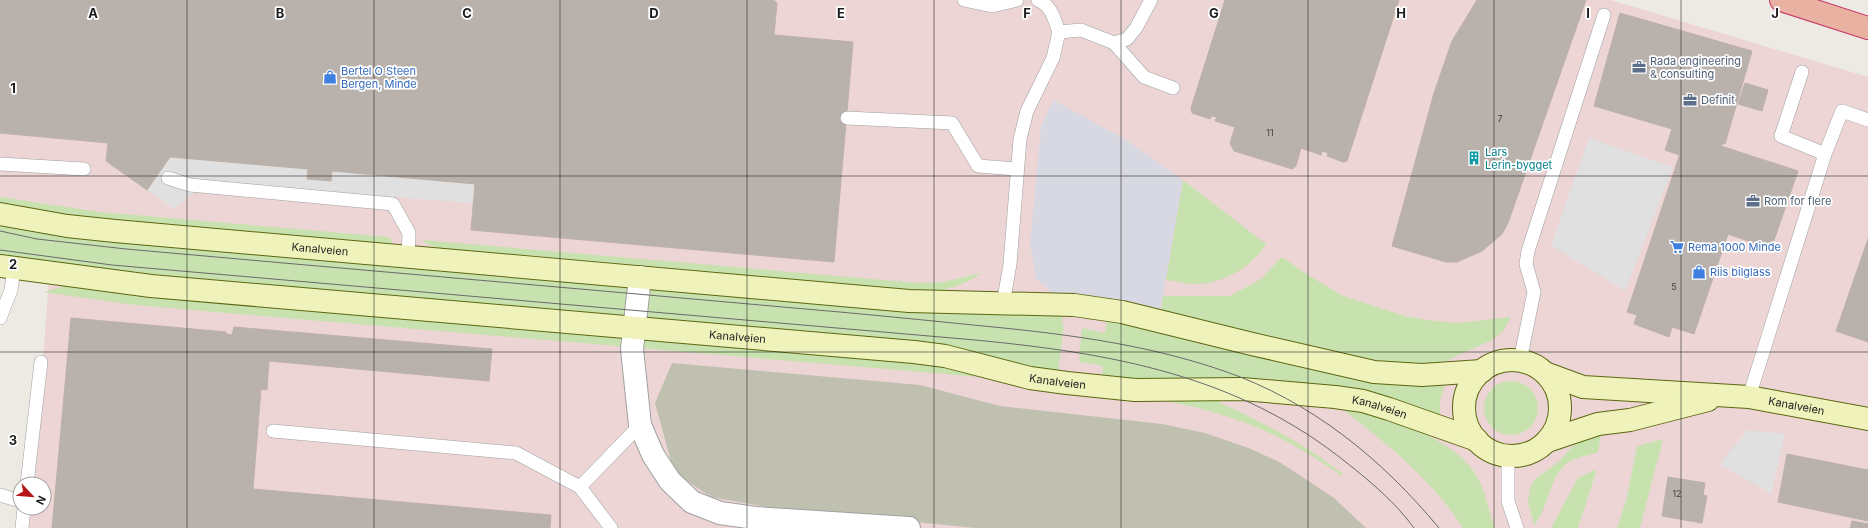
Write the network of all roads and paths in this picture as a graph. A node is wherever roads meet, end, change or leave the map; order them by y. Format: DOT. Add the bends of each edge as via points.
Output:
graph roads {
  1 [pos="964,0"];
  2 [pos="1017,0"];
  3 [pos="1038,0"];
  4 [pos="1151,0"];
  5 [pos="1781,0"];
  6 [pos="1604,15"];
  7 [pos="1868,28"];
  8 [pos="1059,32"];
  9 [pos="1114,43"];
  10 [pos="1802,72"];
  11 [pos="1173,88"];
  12 [pos="847,118"];
  13 [pos="1868,120"];
  14 [pos="1826,154"];
  15 [pos="0,164"];
  16 [pos="84,169"];
  17 [pos="1017,169"];
  18 [pos="168,178"];
  19 [pos="0,214"];
  20 [pos="408,257"];
  21 [pos="7,267"];
  22 [pos="640,277"];
  23 [pos="1004,304"];
  24 [pos="0,318"];
  25 [pos="634,328"];
  26 [pos="1520,361"];
  27 [pos="41,362"];
  28 [pos="1482,371"];
  29 [pos="1545,373"];
  30 [pos="1725,395"];
  31 [pos="1749,397"];
  32 [pos="1868,419"];
  33 [pos="640,425"];
  34 [pos="273,431"];
  35 [pos="1477,440"];
  36 [pos="1547,441"];
  37 [pos="1508,456"];
  38 [pos="28,476"];
  39 [pos="580,487"];
  40 [pos="0,495"];
  41 [pos="12,499"];
  42 [pos="23,516"];
  43 [pos="22,528"];
  44 [pos="611,528"];
  45 [pos="909,528"];
  46 [pos="1517,528"];
  1 -- 2 [label="lane" via="992,6"];
  3 -- 8 [label="lane" via="1045,3 1052,13"];
  4 -- 9 [label="lane" via="1127,39"];
  5 -- 7 [label="highway"];
  6 -- 26 [label="lane" via="1528,251 1526,264 1534,292"];
  8 -- 9 [label="lane" via="1080,30"];
  8 -- 17 [label="lane" via="1053,58 1027,111 1020,139"];
  9 -- 11 [label="lane" via="1144,77"];
  10 -- 14 [label="lane" via="1781,136"];
  12 -- 17 [label="lane" via="952,123 978,166"];
  13 -- 14 [label="lane" via="1842,111"];
  14 -- 31 [label="lane"];
  15 -- 16 [label="lane"];
  17 -- 23 [label="lane" via="1010,264"];
  18 -- 20 [label="lane" via="190,185 393,204 409,233"];
  19 -- 20 [label="main road, Kanalveien" via="80,228"];
  20 -- 22 [label="main road, Kanalveien"];
  21 -- 24 [label="lane" via="11,290"];
  21 -- 25 [label="main road, Kanalveien" via="151,286"];
  22 -- 23 [label="main road, Kanalveien" via="909,301"];
  22 -- 25 [label="street"];
  23 -- 28 [label="main road, Kanalveien" via="1074,305 1122,312 1374,372 1422,375"];
  25 -- 33 [label="street" via="632,349"];
  25 -- 35 [label="main road, Kanalveien" via="945,356 1023,377 1135,390 1242,389 1334,397 1362,401"];
  26 -- 28 [label="main road" via="1506,360"];
  26 -- 29 [label="main road" via="1534,365"];
  27 -- 38 [label="lane"];
  28 -- 35 [label="main road" via="1473,380 1464,405 1468,424"];
  29 -- 30 [label="main road, Kanalveien" via="1583,387"];
  29 -- 36 [label="main road" via="1554,385 1559,399 1560,414 1556,428"];
  30 -- 31 [label="main road, Kanalveien"];
  30 -- 36 [label="main road, Kanalveien" via="1630,420 1598,424"];
  31 -- 32 [label="main road, Kanalveien"];
  33 -- 39 [label="lane"];
  33 -- 45 [label="street" via="653,455 670,481 692,502 720,513 755,518"];
  34 -- 39 [label="lane" via="516,453"];
  35 -- 37 [label="main road" via="1486,448"];
  36 -- 37 [label="main road" via="1522,455"];
  37 -- 46 [label="lane" via="1508,501"];
  39 -- 44 [label="lane"];
  40 -- 41 [label="lane"];
  42 -- 43 [label="lane"];
}
